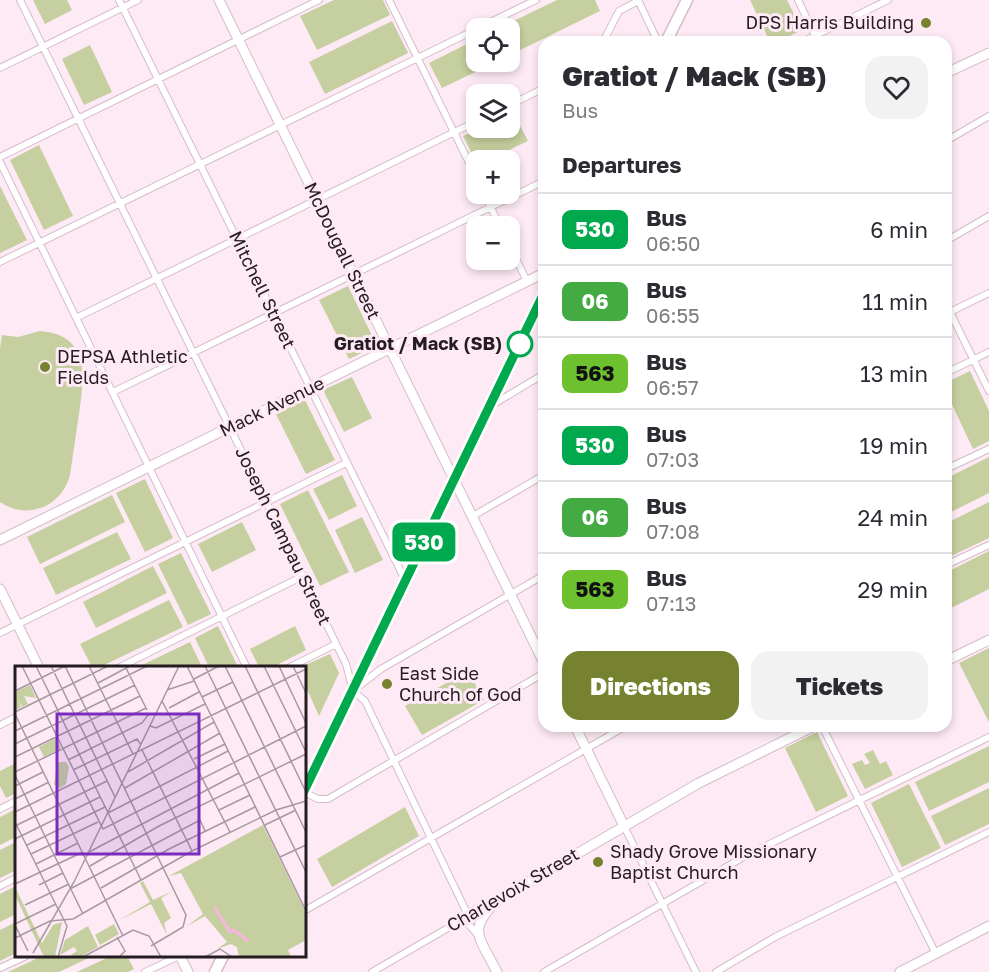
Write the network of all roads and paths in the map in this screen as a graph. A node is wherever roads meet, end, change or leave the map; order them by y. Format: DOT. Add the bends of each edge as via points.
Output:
graph roads {
  1 [pos="20,0"];
  2 [pos="119,0"];
  3 [pos="138,0"];
  4 [pos="219,0"];
  5 [pos="319,0"];
  6 [pos="389,0"];
  7 [pos="536,0"];
  8 [pos="638,0"];
  9 [pos="687,0"];
  10 [pos="798,0"];
  11 [pos="888,0"];
  12 [pos="123,7"];
  13 [pos="499,18"];
  14 [pos="466,34"];
  15 [pos="606,36"];
  16 [pos="655,36"];
  17 [pos="669,36"];
  18 [pos="815,36"];
  19 [pos="822,36"];
  20 [pos="239,40"];
  21 [pos="43,46"];
  22 [pos="989,53"];
  23 [pos="417,58"];
  24 [pos="0,68"];
  25 [pos="952,70"];
  26 [pos="158,79"];
  27 [pos="538,91"];
  28 [pos="520,100"];
  29 [pos="989,116"];
  30 [pos="78,118"];
  31 [pos="281,125"];
  32 [pos="466,126"];
  33 [pos="454,132"];
  34 [pos="952,138"];
  35 [pos="0,157"];
  36 [pos="466,157"];
  37 [pos="0,162"];
  38 [pos="200,164"];
  39 [pos="538,184"];
  40 [pos="317,199"];
  41 [pos="120,203"];
  42 [pos="489,204"];
  43 [pos="491,207"];
  44 [pos="495,216"];
  45 [pos="989,216"];
  46 [pos="952,238"];
  47 [pos="237,239"];
  48 [pos="39,243"];
  49 [pos="0,262"];
  50 [pos="520,267"];
  51 [pos="354,274"];
  52 [pos="538,276"];
  53 [pos="157,278"];
  54 [pos="527,281"];
  55 [pos="989,293"];
  56 [pos="538,305"];
  57 [pos="952,311"];
  58 [pos="273,314"];
  59 [pos="952,316"];
  60 [pos="76,318"];
  61 [pos="391,349"];
  62 [pos="989,352"];
  63 [pos="194,353"];
  64 [pos="974,360"];
  65 [pos="952,370"];
  66 [pos="538,377"];
  67 [pos="310,388"];
  68 [pos="989,391"];
  69 [pos="112,392"];
  70 [pos="489,406"];
  71 [pos="230,427"];
  72 [pos="989,449"];
  73 [pos="346,463"];
  74 [pos="952,466"];
  75 [pos="149,467"];
  76 [pos="455,478"];
  77 [pos="538,478"];
  78 [pos="267,502"];
  79 [pos="472,516"];
  80 [pos="0,540"];
  81 [pos="186,542"];
  82 [pos="989,544"];
  83 [pos="952,562"];
  84 [pos="303,576"];
  85 [pos="538,578"];
  86 [pos="405,581"];
  87 [pos="0,589"];
  88 [pos="510,594"];
  89 [pos="222,616"];
  90 [pos="17,624"];
  91 [pos="0,633"];
  92 [pos="989,640"];
  93 [pos="336,644"];
  94 [pos="538,651"];
  95 [pos="952,658"];
  96 [pos="38,666"];
  97 [pos="122,666"];
  98 [pos="247,666"];
  99 [pos="292,666"];
  100 [pos="538,677"];
  101 [pos="353,691"];
  102 [pos="15,718"];
  103 [pos="0,725"];
  104 [pos="578,732"];
  105 [pos="616,732"];
  106 [pos="802,732"];
  107 [pos="825,732"];
  108 [pos="989,737"];
  109 [pos="586,749"];
  110 [pos="393,761"];
  111 [pos="306,788"];
  112 [pos="306,793"];
  113 [pos="859,800"];
  114 [pos="15,802"];
  115 [pos="0,809"];
  116 [pos="624,826"];
  117 [pos="989,832"];
  118 [pos="431,839"];
  119 [pos="15,878"];
  120 [pos="897,878"];
  121 [pos="0,886"];
  122 [pos="499,899"];
  123 [pos="662,904"];
  124 [pos="306,910"];
  125 [pos="467,913"];
  126 [pos="989,926"];
  127 [pos="478,935"];
  128 [pos="934,952"];
  129 [pos="24,957"];
  130 [pos="177,957"];
  131 [pos="180,957"];
  132 [pos="222,957"];
  133 [pos="0,968"];
  134 [pos="145,972"];
  135 [pos="188,972"];
  136 [pos="215,972"];
  137 [pos="372,972"];
  138 [pos="496,972"];
  139 [pos="544,972"];
  140 [pos="696,972"];
  141 [pos="716,972"];
  142 [pos="900,972"];
  1 -- 21 [label="street, Joseph Campau Street"];
  2 -- 12 [label="street, Mitchell Street"];
  3 -- 12 [label="street"];
  4 -- 20 [label="street, McDougall Street"];
  5 -- 20 [label="street"];
  6 -- 23 [label="street"];
  7 -- 13 [label="street"];
  8 -- 15 [label="street" via="618,11"];
  8 -- 16 [label="street"];
  9 -- 17 [label="main road"];
  10 -- 18 [label="street"];
  11 -- 19 [label="street"];
  12 -- 21 [label="street"];
  12 -- 26 [label="street, Mitchell Street"];
  14 -- 23 [label="street"];
  20 -- 26 [label="street"];
  20 -- 31 [label="street, McDougall Street"];
  21 -- 24 [label="street"];
  21 -- 30 [label="street, Joseph Campau Street"];
  22 -- 25 [label="street"];
  23 -- 31 [label="street"];
  23 -- 33 [label="street"];
  26 -- 30 [label="street"];
  26 -- 38 [label="street, Mitchell Street"];
  27 -- 28 [label="street"];
  29 -- 34 [label="street"];
  30 -- 35 [label="street"];
  30 -- 41 [label="street, Joseph Campau Street"];
  31 -- 38 [label="street"];
  31 -- 40 [label="street, McDougall Street"];
  32 -- 33 [label="street"];
  33 -- 36 [label="street"];
  33 -- 40 [label="street"];
  37 -- 48 [label="street"];
  38 -- 41 [label="street"];
  38 -- 47 [label="street, Mitchell Street"];
  39 -- 43 [label="street"];
  40 -- 47 [label="street"];
  40 -- 51 [label="street, McDougall Street"];
  41 -- 48 [label="street"];
  41 -- 53 [label="street, Joseph Campau Street"];
  42 -- 43 [label="street"];
  43 -- 44 [label="street"];
  43 -- 51 [label="street"];
  45 -- 46 [label="street"];
  47 -- 53 [label="street"];
  47 -- 58 [label="street, Mitchell Street"];
  48 -- 49 [label="street"];
  48 -- 60 [label="street"];
  50 -- 54 [label="street"];
  51 -- 58 [label="street"];
  51 -- 61 [label="street, McDougall Street"];
  52 -- 54 [label="street, Mack Avenue"];
  53 -- 60 [label="street"];
  53 -- 63 [label="street, Joseph Campau Street"];
  54 -- 61 [label="street, Mack Avenue"];
  55 -- 57 [label="street"];
  56 -- 70 [label="main road"];
  58 -- 63 [label="street"];
  58 -- 67 [label="street, Mitchell Street"];
  59 -- 64 [label="street"];
  60 -- 69 [label="street"];
  61 -- 67 [label="street, Mack Avenue"];
  61 -- 76 [label="street, McDougall Street"];
  62 -- 64 [label="street"];
  63 -- 69 [label="street"];
  63 -- 71 [label="street, Joseph Campau Street"];
  64 -- 65 [label="street"];
  64 -- 68 [label="street"];
  66 -- 70 [label="street"];
  67 -- 71 [label="street, Mack Avenue"];
  67 -- 73 [label="street, Mitchell Street"];
  69 -- 75 [label="street"];
  70 -- 76 [label="main road"];
  71 -- 75 [label="street, Mack Avenue"];
  71 -- 78 [label="street, Joseph Campau Street"];
  72 -- 74 [label="street"];
  73 -- 78 [label="street"];
  73 -- 86 [label="street, Mitchell Street"];
  75 -- 80 [label="street, Mack Avenue"];
  75 -- 81 [label="street"];
  76 -- 79 [label="street, McDougall Street"];
  76 -- 86 [label="main road"];
  77 -- 79 [label="street"];
  78 -- 81 [label="street"];
  78 -- 84 [label="street, Joseph Campau Street"];
  79 -- 88 [label="street, McDougall Street"];
  81 -- 89 [label="street"];
  81 -- 90 [label="street"];
  82 -- 83 [label="street"];
  84 -- 89 [label="street"];
  84 -- 93 [label="street, Joseph Campau Street"];
  85 -- 88 [label="street"];
  86 -- 101 [label="main road"];
  87 -- 90 [label="street"];
  88 -- 94 [label="street, McDougall Street"];
  88 -- 101 [label="street" via="381,669"];
  89 -- 97 [label="street"];
  89 -- 98 [label="street"];
  90 -- 91 [label="street"];
  90 -- 96 [label="street"];
  92 -- 95 [label="street"];
  93 -- 99 [label="street"];
  93 -- 101 [label="street, Joseph Campau Street"];
  100 -- 110 [label="street"];
  101 -- 110 [label="street, Joseph Campau Street" via="365,701"];
  101 -- 111 [label="main road"];
  102 -- 103 [label="street"];
  104 -- 109 [label="street"];
  105 -- 109 [label="street"];
  106 -- 116 [label="street, Charlevoix Street" via="709,777"];
  107 -- 113 [label="street"];
  108 -- 113 [label="street"];
  109 -- 116 [label="street"];
  109 -- 118 [label="street"];
  110 -- 112 [label="street" via="328,799"];
  110 -- 118 [label="street, Joseph Campau Street"];
  113 -- 120 [label="street"];
  113 -- 123 [label="street" via="747,855"];
  114 -- 115 [label="street"];
  116 -- 122 [label="street, Charlevoix Street"];
  116 -- 123 [label="street"];
  117 -- 120 [label="street"];
  118 -- 124 [label="street"];
  118 -- 125 [label="street, Joseph Campau Street"];
  119 -- 121 [label="street"];
  120 -- 128 [label="street"];
  120 -- 141 [label="street"];
  122 -- 125 [label="street, Charlevoix Street"];
  122 -- 127 [label="street" via="480,917"];
  123 -- 139 [label="street"];
  123 -- 140 [label="street"];
  125 -- 127 [label="street, Joseph Campau Street" via="470,926"];
  125 -- 137 [label="street, Charlevoix Street" via="460,921"];
  126 -- 128 [label="street"];
  127 -- 138 [label="street, Joseph Campau Street"];
  128 -- 142 [label="street"];
  129 -- 133 [label="street"];
  130 -- 134 [label="street"];
  131 -- 135 [label="street"];
  132 -- 136 [label="main road"];
}
